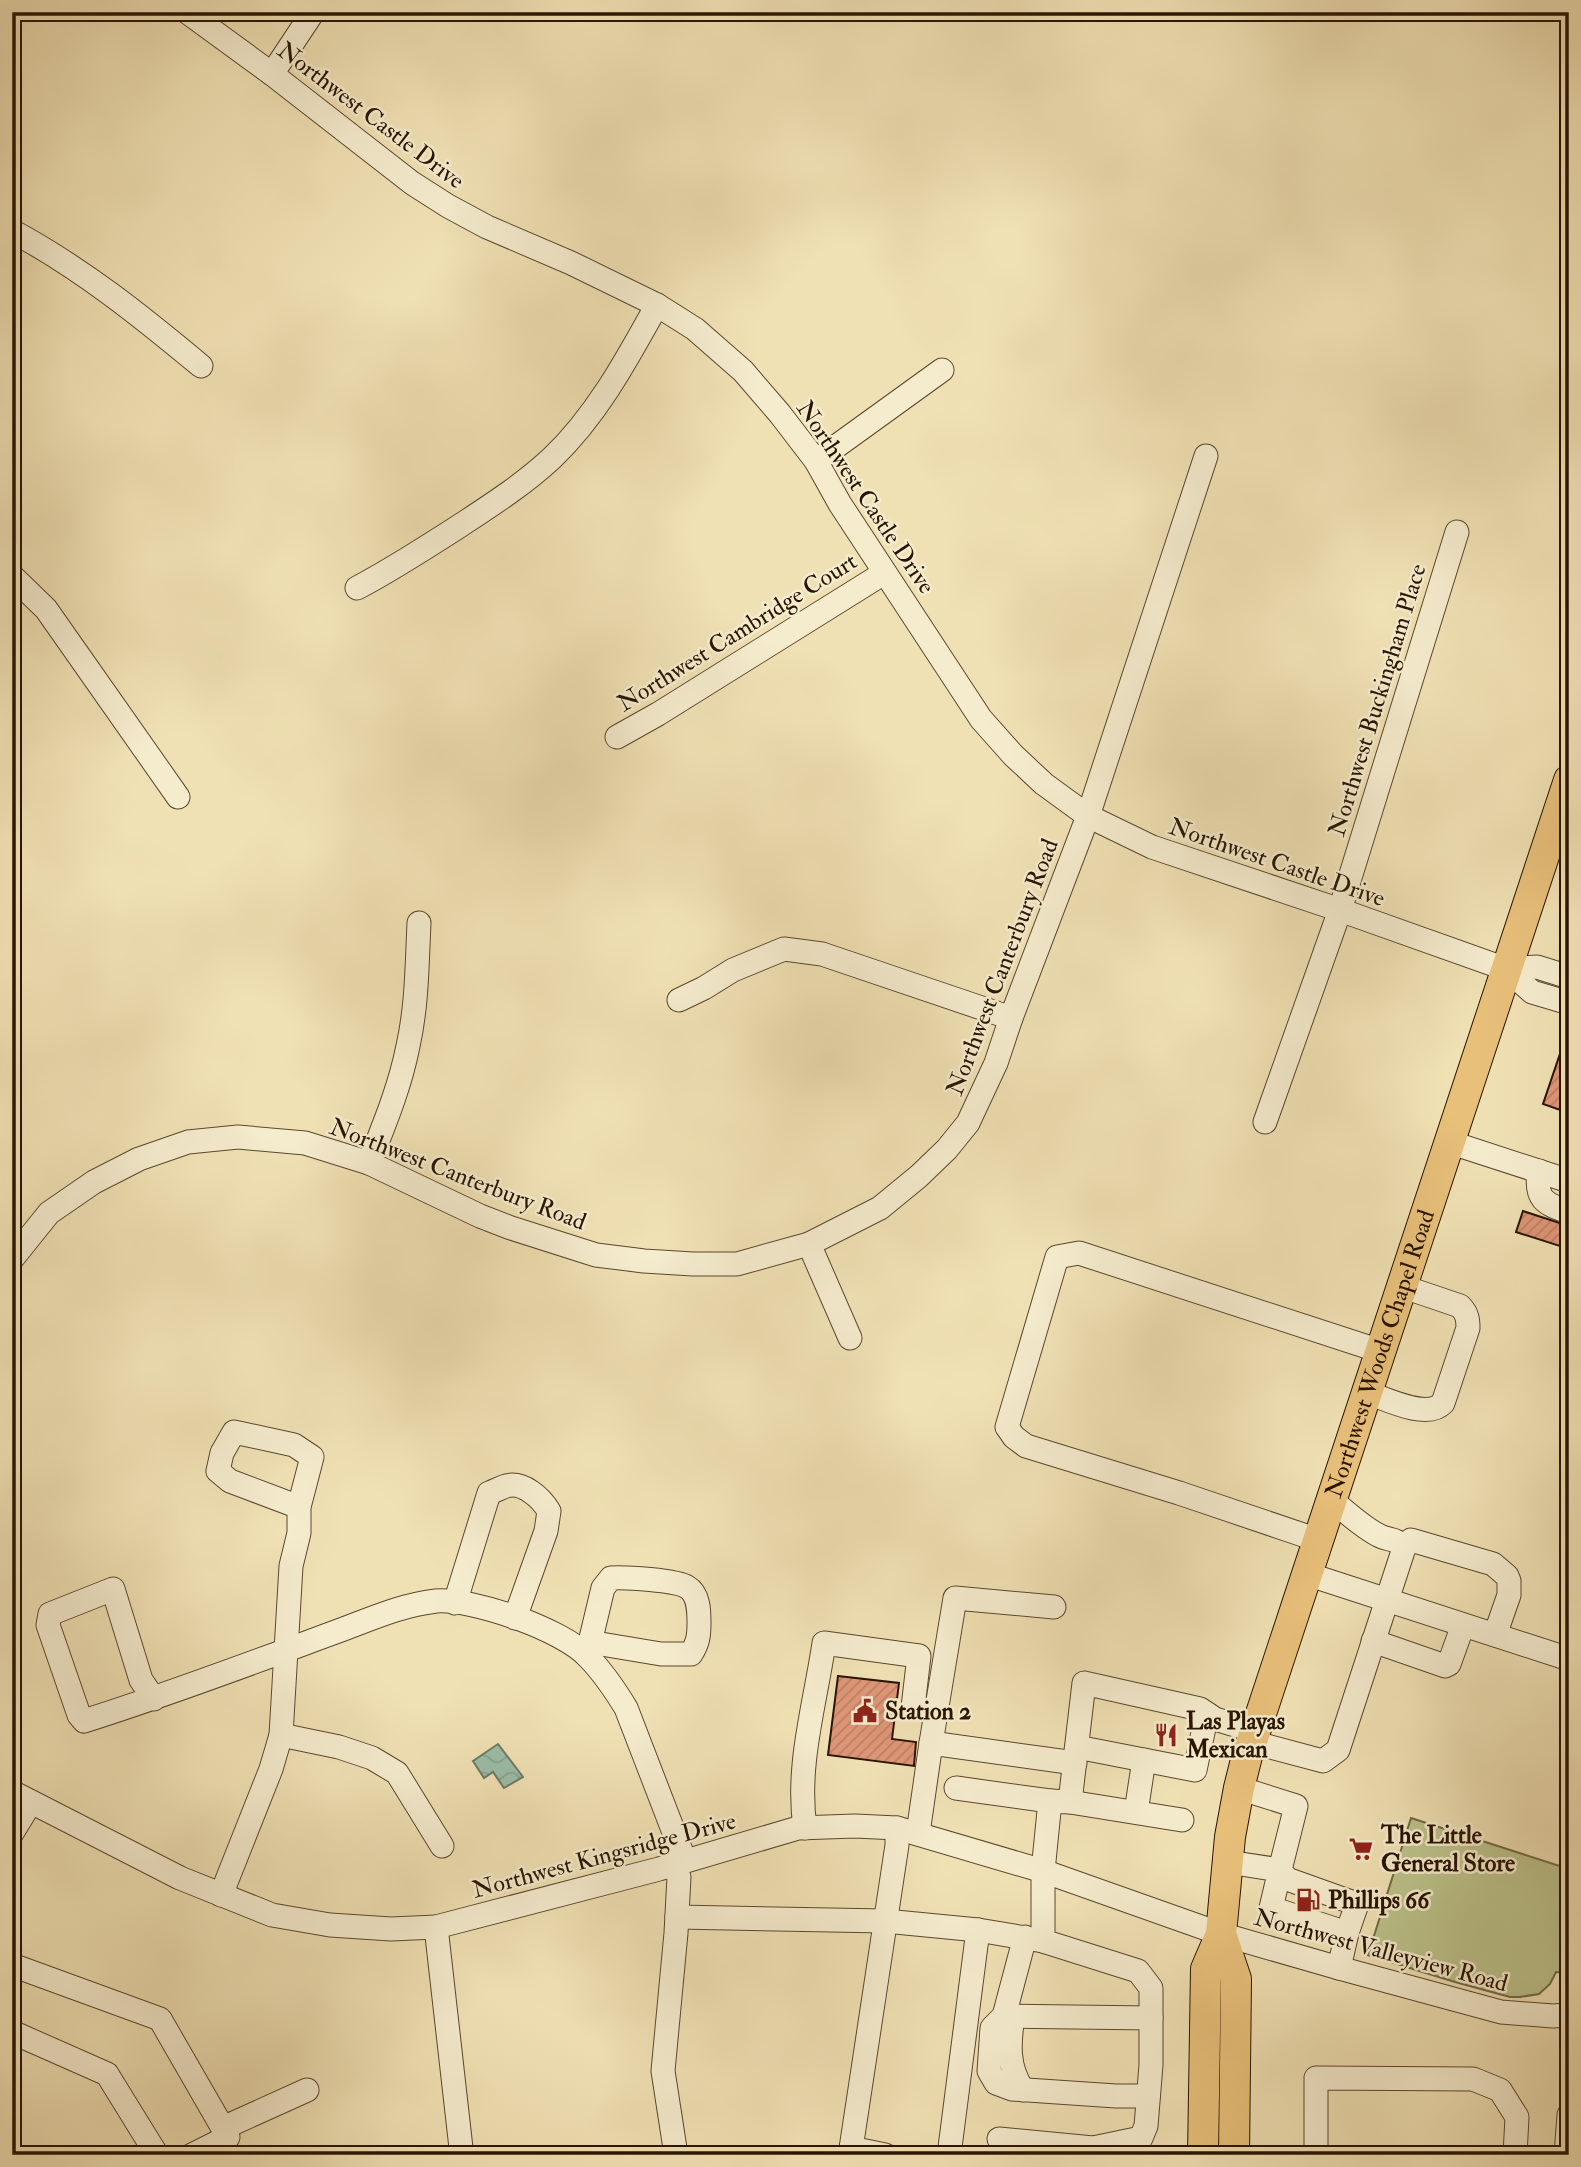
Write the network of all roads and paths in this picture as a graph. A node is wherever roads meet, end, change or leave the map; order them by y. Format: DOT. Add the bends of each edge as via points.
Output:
graph roads {
  1 [pos="187,12"];
  2 [pos="313,12"];
  3 [pos="272,74"];
  4 [pos="12,231"];
  5 [pos="657,305"];
  6 [pos="201,366"];
  7 [pos="942,370"];
  8 [pos="1206,456"];
  9 [pos="816,461"];
  10 [pos="1457,531"];
  11 [pos="884,573"];
  12 [pos="12,576"];
  13 [pos="356,588"];
  14 [pos="617,737"];
  15 [pos="1569,780"];
  16 [pos="178,797"];
  17 [pos="1088,816"];
  18 [pos="1340,910"];
  19 [pos="419,923"];
  20 [pos="1506,969"];
  21 [pos="1569,977"];
  22 [pos="679,999"];
  23 [pos="1569,1003"];
  24 [pos="1011,1018"];
  25 [pos="1265,1122"];
  26 [pos="1449,1142"];
  27 [pos="369,1163"];
  28 [pos="1539,1171"];
  29 [pos="1569,1181"];
  30 [pos="1569,1212"];
  31 [pos="809,1244"];
  32 [pos="12,1259"];
  33 [pos="1401,1286"];
  34 [pos="850,1338"];
  35 [pos="1380,1351"];
  36 [pos="1366,1392"];
  37 [pos="1331,1499"];
  38 [pos="299,1507"];
  39 [pos="1318,1541"];
  40 [pos="1404,1548"];
  41 [pos="1307,1574"];
  42 [pos="1387,1600"];
  43 [pos="455,1603"];
  44 [pos="1054,1607"];
  45 [pos="515,1618"];
  46 [pos="1463,1625"];
  47 [pos="1495,1635"];
  48 [pos="1373,1641"];
  49 [pos="588,1648"];
  50 [pos="287,1649"];
  51 [pos="1569,1658"];
  52 [pos="154,1699"];
  53 [pos="936,1711"];
  54 [pos="1207,1714"];
  55 [pos="281,1735"];
  56 [pos="1254,1736"];
  57 [pos="930,1743"];
  58 [pos="1076,1755"];
  59 [pos="1144,1760"];
  60 [pos="956,1788"];
  61 [pos="1239,1788"];
  62 [pos="21,1797"];
  63 [pos="1060,1802"];
  64 [pos="1136,1812"];
  65 [pos="1182,1820"];
  66 [pos="805,1828"];
  67 [pos="908,1831"];
  68 [pos="12,1833"];
  69 [pos="442,1846"];
  70 [pos="1228,1862"];
  71 [pos="679,1863"];
  72 [pos="1280,1870"];
  73 [pos="1043,1871"];
  74 [pos="221,1895"];
  75 [pos="677,1917"];
  76 [pos="885,1921"];
  77 [pos="436,1927"];
  78 [pos="978,1930"];
  79 [pos="1348,1933"];
  80 [pos="1221,1934"];
  81 [pos="1034,1939"];
  82 [pos="12,1965"];
  83 [pos="1339,1968"];
  84 [pos="1009,2016"];
  85 [pos="1151,2018"];
  86 [pos="1568,2023"];
  87 [pos="12,2032"];
  88 [pos="307,2090"];
  89 [pos="1148,2096"];
  90 [pos="1569,2115"];
  91 [pos="223,2128"];
  92 [pos="999,2138"];
  93 [pos="1071,2150"];
  94 [pos="851,2151"];
  95 [pos="156,2155"];
  96 [pos="192,2155"];
  97 [pos="458,2155"];
  98 [pos="676,2155"];
  99 [pos="885,2155"];
  100 [pos="949,2155"];
  101 [pos="1203,2155"];
  102 [pos="1234,2155"];
  103 [pos="1316,2155"];
  104 [pos="1515,2155"];
  105 [pos="1566,2155"];
  1 -- 3 [label="street, Northwest Castle Drive"];
  2 -- 3 [label="street"];
  3 -- 5 [label="street, Northwest Castle Drive" via="448,206"];
  4 -- 6 [label="street" via="69,264"];
  5 -- 9 [label="street, Northwest Castle Drive" via="695,329 743,371"];
  5 -- 13 [label="street" via="617,377 553,457 497,501"];
  7 -- 9 [label="street"];
  8 -- 17 [label="street, Northwest Canterbury Road"];
  9 -- 11 [label="street, Northwest Castle Drive"];
  10 -- 18 [label="street, Northwest Buckingham Place"];
  11 -- 14 [label="street, Northwest Cambridge Court"];
  11 -- 17 [label="street, Northwest Castle Drive" via="981,719 1044,784"];
  12 -- 16 [label="street" via="46,609"];
  15 -- 20 [label="main road, Northwest Woods Chapel Road"];
  17 -- 18 [label="street, Northwest Castle Drive" via="1152,847"];
  17 -- 24 [label="street, Northwest Canterbury Road"];
  18 -- 20 [label="street, Northwest Castle Drive"];
  18 -- 25 [label="street, Northwest Buckingham Place"];
  19 -- 27 [label="street" via="409,1044"];
  20 -- 21 [label="street" via="1537,967"];
  20 -- 23 [label="street" via="1532,992"];
  20 -- 26 [label="main road, Northwest Woods Chapel Road"];
  22 -- 24 [label="street" via="784,948 822,954"];
  24 -- 31 [label="street, Northwest Canterbury Road" via="968,1123 947,1149 880,1208"];
  26 -- 28 [label="street"];
  26 -- 33 [label="main road, Northwest Woods Chapel Road"];
  27 -- 31 [label="street, Northwest Canterbury Road" via="480,1216 596,1255 737,1264"];
  27 -- 32 [label="street, Northwest Canterbury Road" via="305,1143 238,1137 188,1142 139,1158 94,1182 50,1213"];
  28 -- 29 [label="street"];
  28 -- 30 [label="street" via="1539,1193 1545,1203"];
  31 -- 34 [label="street"];
  33 -- 35 [label="main road, Northwest Woods Chapel Road"];
  33 -- 36 [label="street" via="1465,1311 1468,1328 1460,1353 1438,1408 1423,1411"];
  35 -- 36 [label="main road, Northwest Woods Chapel Road"];
  35 -- 39 [label="street" via="1079,1253 1058,1257 1007,1427 1014,1437 1026,1446"];
  36 -- 37 [label="main road, Northwest Woods Chapel Road"];
  37 -- 39 [label="main road, Northwest Woods Chapel Road"];
  37 -- 40 [label="street" via="1376,1534 1397,1540"];
  38 -- 50 [label="street"];
  39 -- 41 [label="main road, Northwest Woods Chapel Road"];
  40 -- 42 [label="street"];
  40 -- 47 [label="street" via="1415,1540 1493,1564 1502,1571 1510,1590"];
  41 -- 42 [label="street"];
  41 -- 56 [label="main road, Northwest Woods Chapel Road"];
  42 -- 46 [label="street"];
  42 -- 48 [label="street"];
  43 -- 45 [label="street"];
  43 -- 45 [label="street" via="489,1493 509,1485 528,1490 549,1511"];
  43 -- 50 [label="street" via="439,1601 389,1610"];
  44 -- 53 [label="street" via="955,1598"];
  45 -- 49 [label="street"];
  46 -- 47 [label="street"];
  46 -- 48 [label="street" via="1449,1664 1444,1666"];
  47 -- 51 [label="street"];
  48 -- 56 [label="street" via="1338,1750 1323,1760"];
  49 -- 49 [label="street" via="603,1588 611,1578 678,1585 688,1588 697,1599 699,1642 691,1654"];
  49 -- 71 [label="street" via="626,1708"];
  50 -- 52 [label="street"];
  50 -- 55 [label="street"];
  52 -- 52 [label="street" via="85,1721 48,1625 50,1614 113,1589 141,1680"];
  53 -- 57 [label="street"];
  53 -- 66 [label="street" via="913,1707 919,1656 824,1643 805,1745"];
  54 -- 56 [label="street"];
  54 -- 58 [label="street" via="1084,1683"];
  54 -- 59 [label="street" via="1195,1770"];
  55 -- 69 [label="street" via="339,1747 397,1773"];
  55 -- 74 [label="street"];
  56 -- 61 [label="main road, Northwest Woods Chapel Road"];
  57 -- 58 [label="street"];
  57 -- 67 [label="street"];
  58 -- 59 [label="street"];
  58 -- 63 [label="street"];
  59 -- 64 [label="street"];
  60 -- 63 [label="street"];
  61 -- 70 [label="main road, Northwest Woods Chapel Road"];
  61 -- 72 [label="street" via="1296,1806"];
  62 -- 68 [label="street"];
  62 -- 74 [label="street, Northwest Kingsridge Drive"];
  63 -- 64 [label="street"];
  63 -- 73 [label="street"];
  64 -- 65 [label="street"];
  66 -- 67 [label="street, Northwest Kingsridge Drive"];
  66 -- 71 [label="street, Northwest Kingsridge Drive"];
  67 -- 73 [label="street, Northwest Kingsridge Drive"];
  67 -- 76 [label="street" via="897,1845"];
  70 -- 72 [label="street"];
  70 -- 80 [label="main road, Northwest Woods Chapel Road"];
  71 -- 75 [label="street"];
  71 -- 77 [label="street, Northwest Kingsridge Drive"];
  72 -- 79 [label="street" via="1287,1879 1357,1904"];
  72 -- 79 [label="street" via="1271,1908"];
  73 -- 80 [label="street, Northwest Kingsridge Drive"];
  73 -- 81 [label="street"];
  74 -- 77 [label="street, Northwest Kingsridge Drive" via="272,1915 330,1926"];
  75 -- 76 [label="street"];
  75 -- 98 [label="street" via="663,2071"];
  76 -- 78 [label="street"];
  76 -- 94 [label="street"];
  77 -- 97 [label="street" via="461,2148"];
  78 -- 81 [label="street"];
  78 -- 100 [label="street"];
  79 -- 83 [label="street"];
  80 -- 83 [label="street, Northwest Valleyview Road"];
  80 -- 101 [label="main road, Northwest Woods Chapel Road" via="1206,1969"];
  80 -- 102 [label="main road, Northwest Woods Chapel Road" via="1236,1979"];
  81 -- 84 [label="street"];
  81 -- 85 [label="street" via="1138,1971 1151,1988"];
  82 -- 91 [label="street" via="160,2019"];
  83 -- 86 [label="street, Northwest Valleyview Road" via="1501,2012"];
  84 -- 85 [label="street"];
  84 -- 89 [label="street" via="992,2028 989,2071 996,2083 1023,2090"];
  85 -- 89 [label="street"];
  87 -- 95 [label="street" via="107,2074"];
  88 -- 91 [label="street"];
  89 -- 93 [label="street" via="1141,2137"];
  90 -- 105 [label="street"];
  91 -- 96 [label="street" via="228,2137"];
  92 -- 93 [label="street"];
  94 -- 99 [label="street"];
  103 -- 104 [label="street" via="1316,2078 1473,2079 1500,2090 1517,2118"];
}
